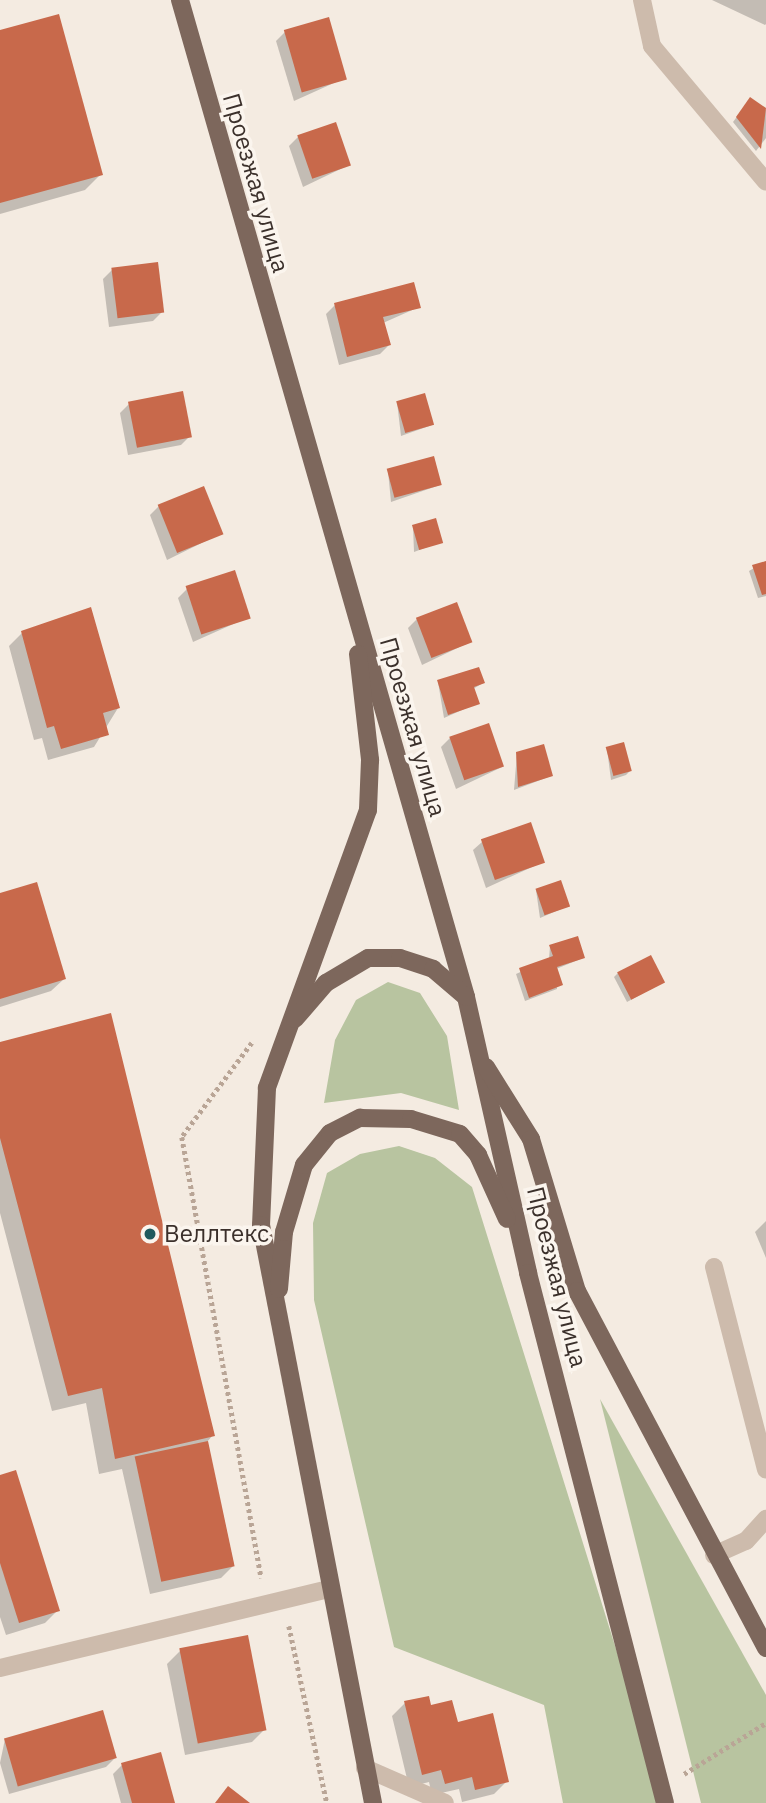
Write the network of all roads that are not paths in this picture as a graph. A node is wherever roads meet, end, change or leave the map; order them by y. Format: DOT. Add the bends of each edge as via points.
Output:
graph roads {
  1 [pos="180,0"];
  2 [pos="642,0"];
  3 [pos="766,182"];
  4 [pos="357,625"];
  5 [pos="466,997"];
  6 [pos="287,1027"];
  7 [pos="478,1054"];
  8 [pos="714,1267"];
  9 [pos="528,1273"];
  10 [pos="277,1317"];
  11 [pos="766,1469"];
  12 [pos="766,1519"];
  13 [pos="714,1555"];
  14 [pos="330,1589"];
  15 [pos="766,1648"];
  16 [pos="0,1668"];
  17 [pos="365,1768"];
  18 [pos="663,1795"];
  19 [pos="373,1803"];
  20 [pos="445,1803"];
  1 -- 4 [label="main road, Проезжая улица"];
  2 -- 3 [label="lane" via="652,46"];
  4 -- 5 [label="main road, Проезжая улица"];
  4 -- 6 [label="main road" via="370,760 368,810"];
  5 -- 6 [label="main road" via="433,970 400,958 368,958 326,983"];
  5 -- 7 [label="main road, Проезжая улица"];
  6 -- 10 [label="main road" via="261,1124 261,1225"];
  7 -- 9 [label="main road, Проезжая улица"];
  7 -- 13 [label="main road" via="531,1139 577,1291"];
  8 -- 11 [label="lane"];
  9 -- 10 [label="main road" via="495,1189 460,1134 411,1119 360,1118 330,1133 304,1166 284,1232"];
  9 -- 18 [label="main road, Проезжая улица"];
  10 -- 14 [label="main road"];
  12 -- 13 [label="lane" via="746,1541"];
  13 -- 15 [label="main road"];
  14 -- 16 [label="lane"];
  14 -- 17 [label="main road"];
  17 -- 19 [label="main road"];
  17 -- 20 [label="lane"];
}
